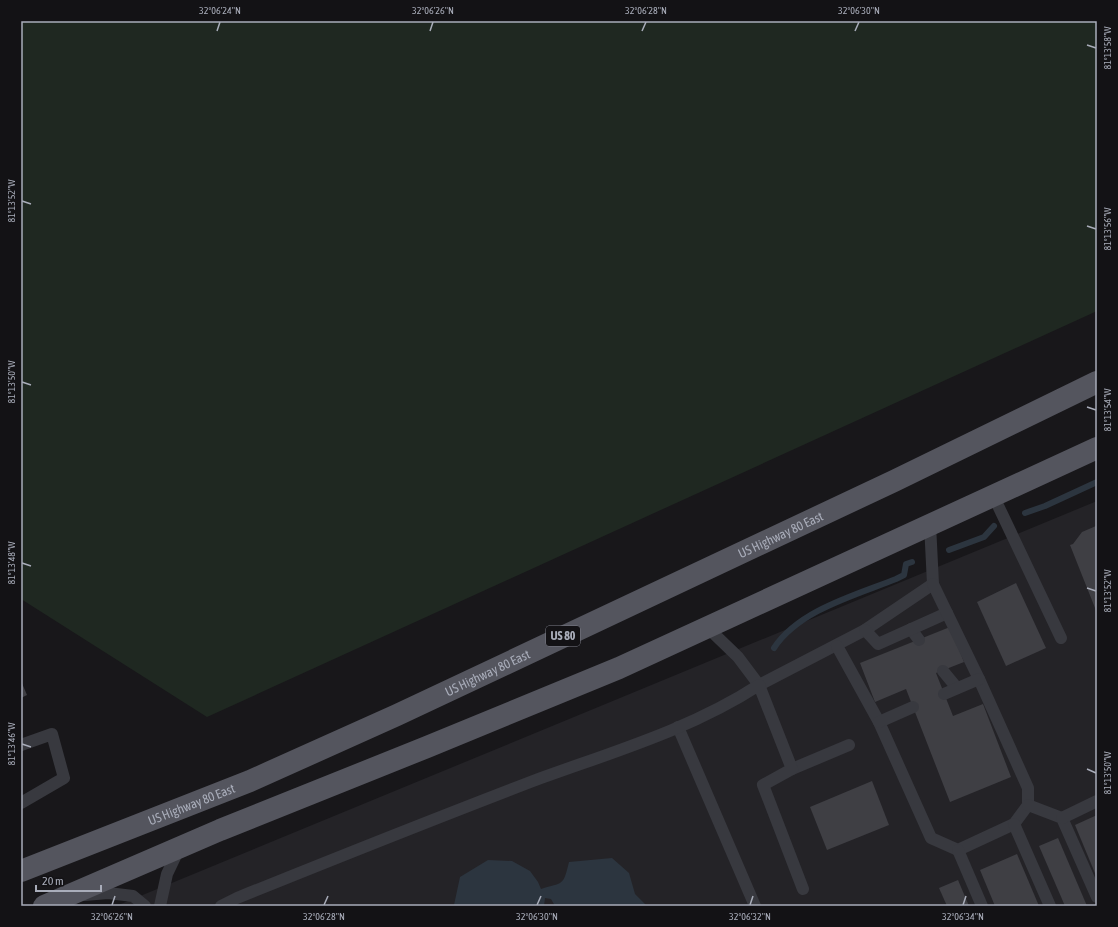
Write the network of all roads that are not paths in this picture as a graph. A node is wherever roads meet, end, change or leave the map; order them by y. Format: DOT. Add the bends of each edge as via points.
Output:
graph roads {
  1 [pos="1097,382"];
  2 [pos="1097,448"];
  3 [pos="993,495"];
  4 [pos="930,524"];
  5 [pos="933,584"];
  6 [pos="947,613"];
  7 [pos="707,627"];
  8 [pos="911,629"];
  9 [pos="865,630"];
  10 [pos="1061,638"];
  11 [pos="919,640"];
  12 [pos="837,646"];
  13 [pos="943,670"];
  14 [pos="979,679"];
  15 [pos="759,686"];
  16 [pos="957,688"];
  17 [pos="944,694"];
  18 [pos="913,707"];
  19 [pos="879,722"];
  20 [pos="678,727"];
  21 [pos="21,744"];
  22 [pos="849,745"];
  23 [pos="792,769"];
  24 [pos="1097,801"];
  25 [pos="21,803"];
  26 [pos="1028,805"];
  27 [pos="1062,818"];
  28 [pos="1014,824"];
  29 [pos="180,847"];
  30 [pos="958,850"];
  31 [pos="21,871"];
  32 [pos="803,889"];
  33 [pos="64,897"];
  34 [pos="1097,897"];
  35 [pos="44,906"];
  36 [pos="146,906"];
  37 [pos="160,906"];
  38 [pos="221,906"];
  39 [pos="755,906"];
  40 [pos="982,906"];
  41 [pos="1050,906"];
  1 -- 31 [label="main road, US Highway 80 East / US 80" via="397,715 250,781"];
  2 -- 3 [label="main road"];
  3 -- 4 [label="main road"];
  3 -- 10 [label="lane"];
  4 -- 5 [label="lane"];
  4 -- 7 [label="main road"];
  5 -- 6 [label="lane"];
  5 -- 9 [label="lane"];
  6 -- 8 [label="lane"];
  6 -- 14 [label="lane"];
  7 -- 15 [label="lane" via="738,657"];
  7 -- 29 [label="main road" via="618,668"];
  8 -- 9 [label="lane" via="882,649"];
  8 -- 11 [label="lane"];
  9 -- 12 [label="lane"];
  12 -- 15 [label="lane"];
  12 -- 19 [label="lane"];
  13 -- 16 [label="lane"];
  14 -- 16 [label="lane"];
  14 -- 26 [label="lane" via="1028,788"];
  15 -- 20 [label="lane"];
  15 -- 23 [label="lane"];
  16 -- 17 [label="lane"];
  18 -- 19 [label="lane"];
  19 -- 30 [label="lane" via="931,838"];
  20 -- 38 [label="lane" via="423,823"];
  20 -- 39 [label="lane"];
  21 -- 25 [label="lane" via="52,734 64,778"];
  22 -- 23 [label="lane"];
  23 -- 32 [label="lane" via="764,785"];
  24 -- 27 [label="lane"];
  26 -- 27 [label="lane"];
  26 -- 28 [label="lane"];
  27 -- 34 [label="lane"];
  28 -- 30 [label="lane"];
  28 -- 41 [label="lane"];
  29 -- 33 [label="main road"];
  29 -- 37 [label="lane" via="167,874"];
  30 -- 40 [label="lane"];
  33 -- 35 [label="main road"];
  33 -- 36 [label="lane" via="108,893 133,896"];
}
